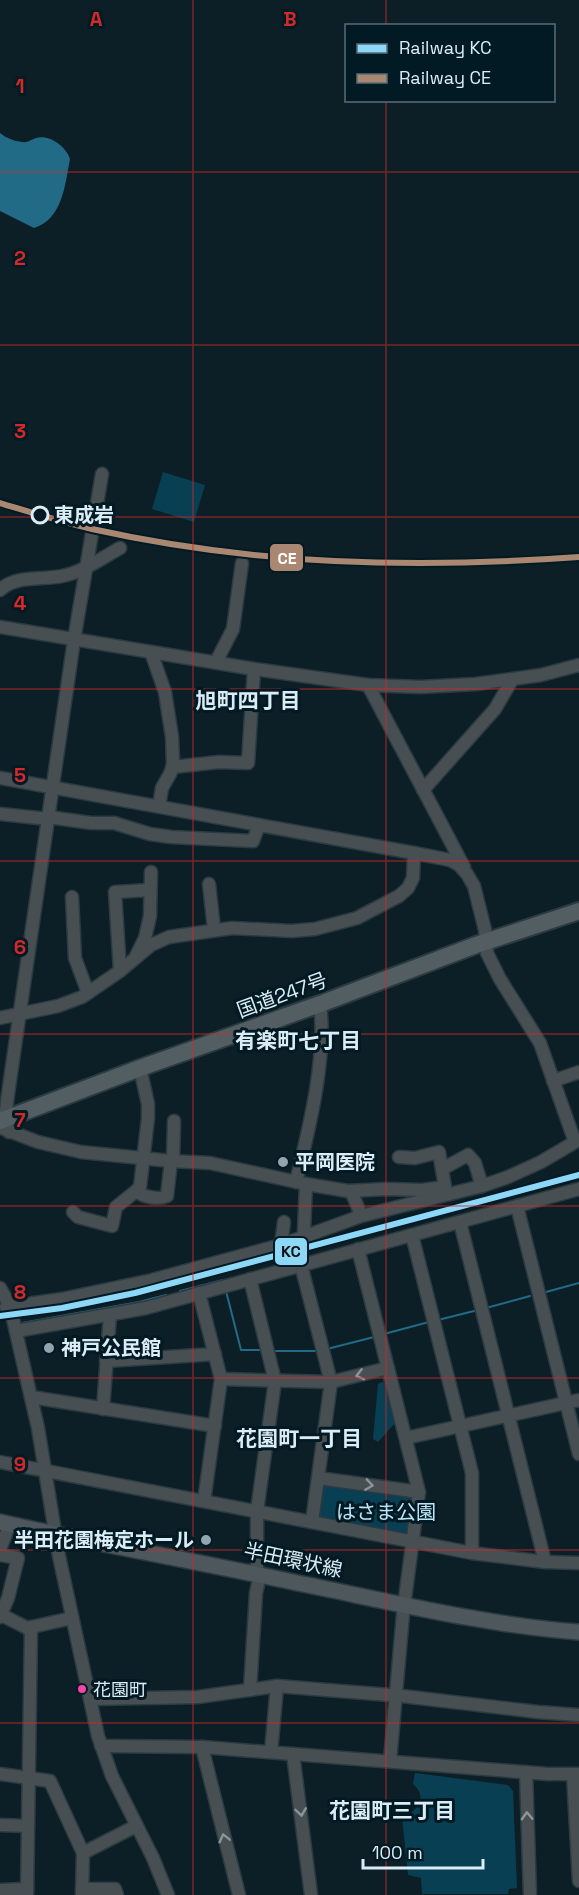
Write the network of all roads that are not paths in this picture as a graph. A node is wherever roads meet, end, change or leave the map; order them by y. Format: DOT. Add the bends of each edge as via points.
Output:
graph roads {
  1 [pos="102,474"];
  2 [pos="120,548"];
  3 [pos="243,563"];
  4 [pos="86,566"];
  5 [pos="0,590"];
  6 [pos="0,627"];
  7 [pos="74,640"];
  8 [pos="151,652"];
  9 [pos="216,662"];
  10 [pos="579,665"];
  11 [pos="254,669"];
  12 [pos="512,680"];
  13 [pos="368,685"];
  14 [pos="173,767"];
  15 [pos="0,778"];
  16 [pos="53,788"];
  17 [pos="423,790"];
  18 [pos="159,806"];
  19 [pos="0,814"];
  20 [pos="49,818"];
  21 [pos="259,825"];
  22 [pos="414,853"];
  23 [pos="151,872"];
  24 [pos="467,874"];
  25 [pos="209,884"];
  26 [pos="150,890"];
  27 [pos="72,897"];
  28 [pos="579,911"];
  29 [pos="214,929"];
  30 [pos="486,943"];
  31 [pos="134,960"];
  32 [pos="120,971"];
  33 [pos="88,993"];
  34 [pos="320,1004"];
  35 [pos="19,1014"];
  36 [pos="0,1018"];
  37 [pos="140,1068"];
  38 [pos="579,1072"];
  39 [pos="553,1081"];
  40 [pos="174,1121"];
  41 [pos="3,1125"];
  42 [pos="399,1157"];
  43 [pos="145,1158"];
  44 [pos="172,1161"];
  45 [pos="442,1169"];
  46 [pos="301,1183"];
  47 [pos="482,1186"];
  48 [pos="579,1189"];
  49 [pos="380,1190"];
  50 [pos="136,1191"];
  51 [pos="351,1191"];
  52 [pos="517,1206"];
  53 [pos="385,1209"];
  54 [pos="359,1210"];
  55 [pos="73,1212"];
  56 [pos="284,1222"];
  57 [pos="460,1222"];
  58 [pos="304,1230"];
  59 [pos="412,1235"];
  60 [pos="281,1245"];
  61 [pos="358,1250"];
  62 [pos="301,1265"];
  63 [pos="250,1279"];
  64 [pos="0,1288"];
  65 [pos="199,1293"];
  66 [pos="8,1307"];
  67 [pos="110,1315"];
  68 [pos="16,1331"];
  69 [pos="215,1354"];
  70 [pos="106,1361"];
  71 [pos="388,1368"];
  72 [pos="221,1379"];
  73 [pos="275,1381"];
  74 [pos="331,1382"];
  75 [pos="31,1397"];
  76 [pos="579,1400"];
  77 [pos="566,1402"];
  78 [pos="103,1409"];
  79 [pos="508,1415"];
  80 [pos="461,1425"];
  81 [pos="215,1426"];
  82 [pos="406,1438"];
  83 [pos="579,1454"];
  84 [pos="0,1462"];
  85 [pos="46,1471"];
  86 [pos="318,1478"];
  87 [pos="419,1492"];
  88 [pos="204,1501"];
  89 [pos="257,1512"];
  90 [pos="312,1522"];
  91 [pos="2,1530"];
  92 [pos="57,1539"];
  93 [pos="412,1542"];
  94 [pos="0,1549"];
  95 [pos="472,1553"];
  96 [pos="0,1555"];
  97 [pos="545,1562"];
  98 [pos="579,1563"];
  99 [pos="257,1579"];
  100 [pos="403,1609"];
  101 [pos="0,1615"];
  102 [pos="72,1618"];
  103 [pos="31,1627"];
  104 [pos="579,1632"];
  105 [pos="579,1642"];
  106 [pos="277,1686"];
  107 [pos="250,1690"];
  108 [pos="395,1696"];
  109 [pos="90,1699"];
  110 [pos="579,1714"];
  111 [pos="101,1746"];
  112 [pos="201,1747"];
  113 [pos="271,1752"];
  114 [pos="293,1754"];
  115 [pos="390,1761"];
  116 [pos="526,1772"];
  117 [pos="0,1774"];
  118 [pos="576,1774"];
  119 [pos="29,1778"];
  120 [pos="0,1825"];
  121 [pos="28,1826"];
  122 [pos="136,1826"];
  123 [pos="83,1853"];
  124 [pos="579,1881"];
  125 [pos="0,1890"];
  126 [pos="27,1892"];
  127 [pos="82,1892"];
  128 [pos="117,1895"];
  129 [pos="168,1895"];
  130 [pos="239,1895"];
  131 [pos="312,1895"];
  132 [pos="530,1895"];
  1 -- 4 [label="street"];
  2 -- 4 [label="street"];
  3 -- 9 [label="street" via="232,629"];
  4 -- 5 [label="street" via="79,572 28,579"];
  4 -- 7 [label="street"];
  6 -- 7 [label="street"];
  7 -- 8 [label="street"];
  7 -- 16 [label="street"];
  8 -- 9 [label="street"];
  8 -- 14 [label="street" via="165,692"];
  9 -- 11 [label="street"];
  10 -- 12 [label="street"];
  11 -- 13 [label="street"];
  11 -- 14 [label="street" via="248,763"];
  12 -- 13 [label="street" via="441,687"];
  12 -- 17 [label="street" via="495,709"];
  13 -- 17 [label="street"];
  14 -- 18 [label="street" via="162,788"];
  15 -- 16 [label="street"];
  16 -- 18 [label="street"];
  16 -- 20 [label="street"];
  17 -- 24 [label="street"];
  18 -- 21 [label="street"];
  19 -- 20 [label="street"];
  20 -- 21 [label="street" via="114,823 171,837 243,841 254,841"];
  20 -- 35 [label="street"];
  21 -- 22 [label="street"];
  22 -- 24 [label="street" via="450,860"];
  22 -- 29 [label="street" via="413,878 408,888 357,918 304,930"];
  23 -- 26 [label="street"];
  24 -- 30 [label="street" via="474,886"];
  25 -- 29 [label="street"];
  26 -- 31 [label="street" via="150,916"];
  26 -- 32 [label="street" via="115,892"];
  27 -- 33 [label="street" via="75,958"];
  28 -- 30 [label="highway, 国道247号"];
  29 -- 31 [label="street" via="169,937 151,945"];
  30 -- 34 [label="highway, 国道247号"];
  30 -- 39 [label="street" via="500,979 540,1043"];
  31 -- 32 [label="street"];
  32 -- 33 [label="street"];
  33 -- 35 [label="street" via="58,1006"];
  34 -- 37 [label="highway, 国道247号"];
  34 -- 46 [label="street" via="315,1095"];
  35 -- 36 [label="street"];
  35 -- 41 [label="street"];
  37 -- 41 [label="highway, 国道247号"];
  37 -- 43 [label="street" via="148,1104"];
  38 -- 39 [label="street"];
  39 -- 47 [label="street" via="575,1142 541,1162"];
  40 -- 44 [label="street"];
  41 -- 43 [label="street" via="38,1142 81,1152"];
  42 -- 45 [label="street" via="416,1158 439,1152"];
  43 -- 44 [label="street"];
  43 -- 50 [label="street"];
  44 -- 46 [label="street" via="210,1163"];
  44 -- 50 [label="street" via="167,1196 143,1196"];
  45 -- 47 [label="street" via="468,1155 476,1163"];
  45 -- 49 [label="street" via="445,1187"];
  46 -- 51 [label="street"];
  46 -- 58 [label="street"];
  47 -- 53 [label="street"];
  48 -- 52 [label="street"];
  49 -- 51 [label="street"];
  49 -- 53 [label="street"];
  50 -- 55 [label="street" via="116,1207 112,1226 78,1217"];
  51 -- 54 [label="street"];
  52 -- 57 [label="street"];
  52 -- 77 [label="street"];
  53 -- 60 [label="street"];
  56 -- 60 [label="street"];
  57 -- 59 [label="street"];
  57 -- 79 [label="street"];
  59 -- 61 [label="street"];
  59 -- 80 [label="street"];
  60 -- 66 [label="street" via="152,1280"];
  61 -- 62 [label="street"];
  61 -- 71 [label="street"];
  62 -- 63 [label="street"];
  62 -- 74 [label="street"];
  63 -- 65 [label="street"];
  63 -- 73 [label="street"];
  64 -- 66 [label="street"];
  65 -- 67 [label="street"];
  65 -- 69 [label="street"];
  66 -- 68 [label="street"];
  67 -- 68 [label="street"];
  67 -- 70 [label="street"];
  68 -- 75 [label="street"];
  69 -- 70 [label="street"];
  69 -- 72 [label="street"];
  70 -- 78 [label="street"];
  71 -- 74 [label="street, one-way"];
  71 -- 82 [label="street"];
  72 -- 73 [label="street"];
  72 -- 81 [label="street"];
  73 -- 74 [label="street"];
  73 -- 89 [label="street"];
  74 -- 86 [label="street"];
  75 -- 78 [label="street"];
  75 -- 85 [label="street"];
  76 -- 77 [label="street"];
  77 -- 79 [label="street"];
  77 -- 83 [label="street"];
  78 -- 81 [label="street"];
  79 -- 80 [label="street"];
  79 -- 97 [label="street"];
  80 -- 82 [label="street"];
  80 -- 95 [label="street" via="472,1473"];
  81 -- 88 [label="street"];
  82 -- 87 [label="street"];
  84 -- 85 [label="street"];
  85 -- 88 [label="street"];
  85 -- 92 [label="street"];
  86 -- 87 [label="street, one-way"];
  86 -- 90 [label="street"];
  87 -- 93 [label="street"];
  88 -- 89 [label="street"];
  89 -- 90 [label="street"];
  89 -- 99 [label="street"];
  90 -- 93 [label="street"];
  91 -- 92 [label="main road, 半田環状線"];
  91 -- 94 [label="street"];
  92 -- 99 [label="main road, 半田環状線"];
  92 -- 102 [label="street"];
  93 -- 95 [label="street"];
  93 -- 100 [label="street"];
  95 -- 97 [label="street"];
  96 -- 101 [label="street" via="18,1558"];
  97 -- 98 [label="street"];
  99 -- 100 [label="main road, 半田環状線"];
  99 -- 107 [label="street"];
  100 -- 104 [label="main road, 半田環状線"];
  100 -- 105 [label="main road, 半田環状線" via="485,1629"];
  100 -- 108 [label="street"];
  101 -- 103 [label="street"];
  102 -- 103 [label="street"];
  102 -- 109 [label="street"];
  103 -- 119 [label="street"];
  106 -- 107 [label="street"];
  106 -- 108 [label="street"];
  106 -- 113 [label="street"];
  107 -- 109 [label="street" via="198,1697"];
  108 -- 110 [label="street"];
  108 -- 115 [label="street"];
  109 -- 111 [label="street"];
  111 -- 112 [label="street"];
  111 -- 122 [label="street"];
  112 -- 113 [label="street"];
  130 -- 112 [label="street, one-way"];
  113 -- 114 [label="street"];
  114 -- 115 [label="street"];
  114 -- 131 [label="street, one-way"];
  115 -- 116 [label="street"];
  116 -- 118 [label="street"];
  132 -- 116 [label="street, one-way"];
  117 -- 119 [label="street"];
  118 -- 124 [label="street"];
  119 -- 121 [label="street"];
  119 -- 123 [label="street" via="50,1780"];
  120 -- 121 [label="street"];
  121 -- 126 [label="street"];
  122 -- 123 [label="street"];
  122 -- 129 [label="street"];
  123 -- 127 [label="street"];
  125 -- 126 [label="street"];
  127 -- 128 [label="street" via="115,1889"];
}
